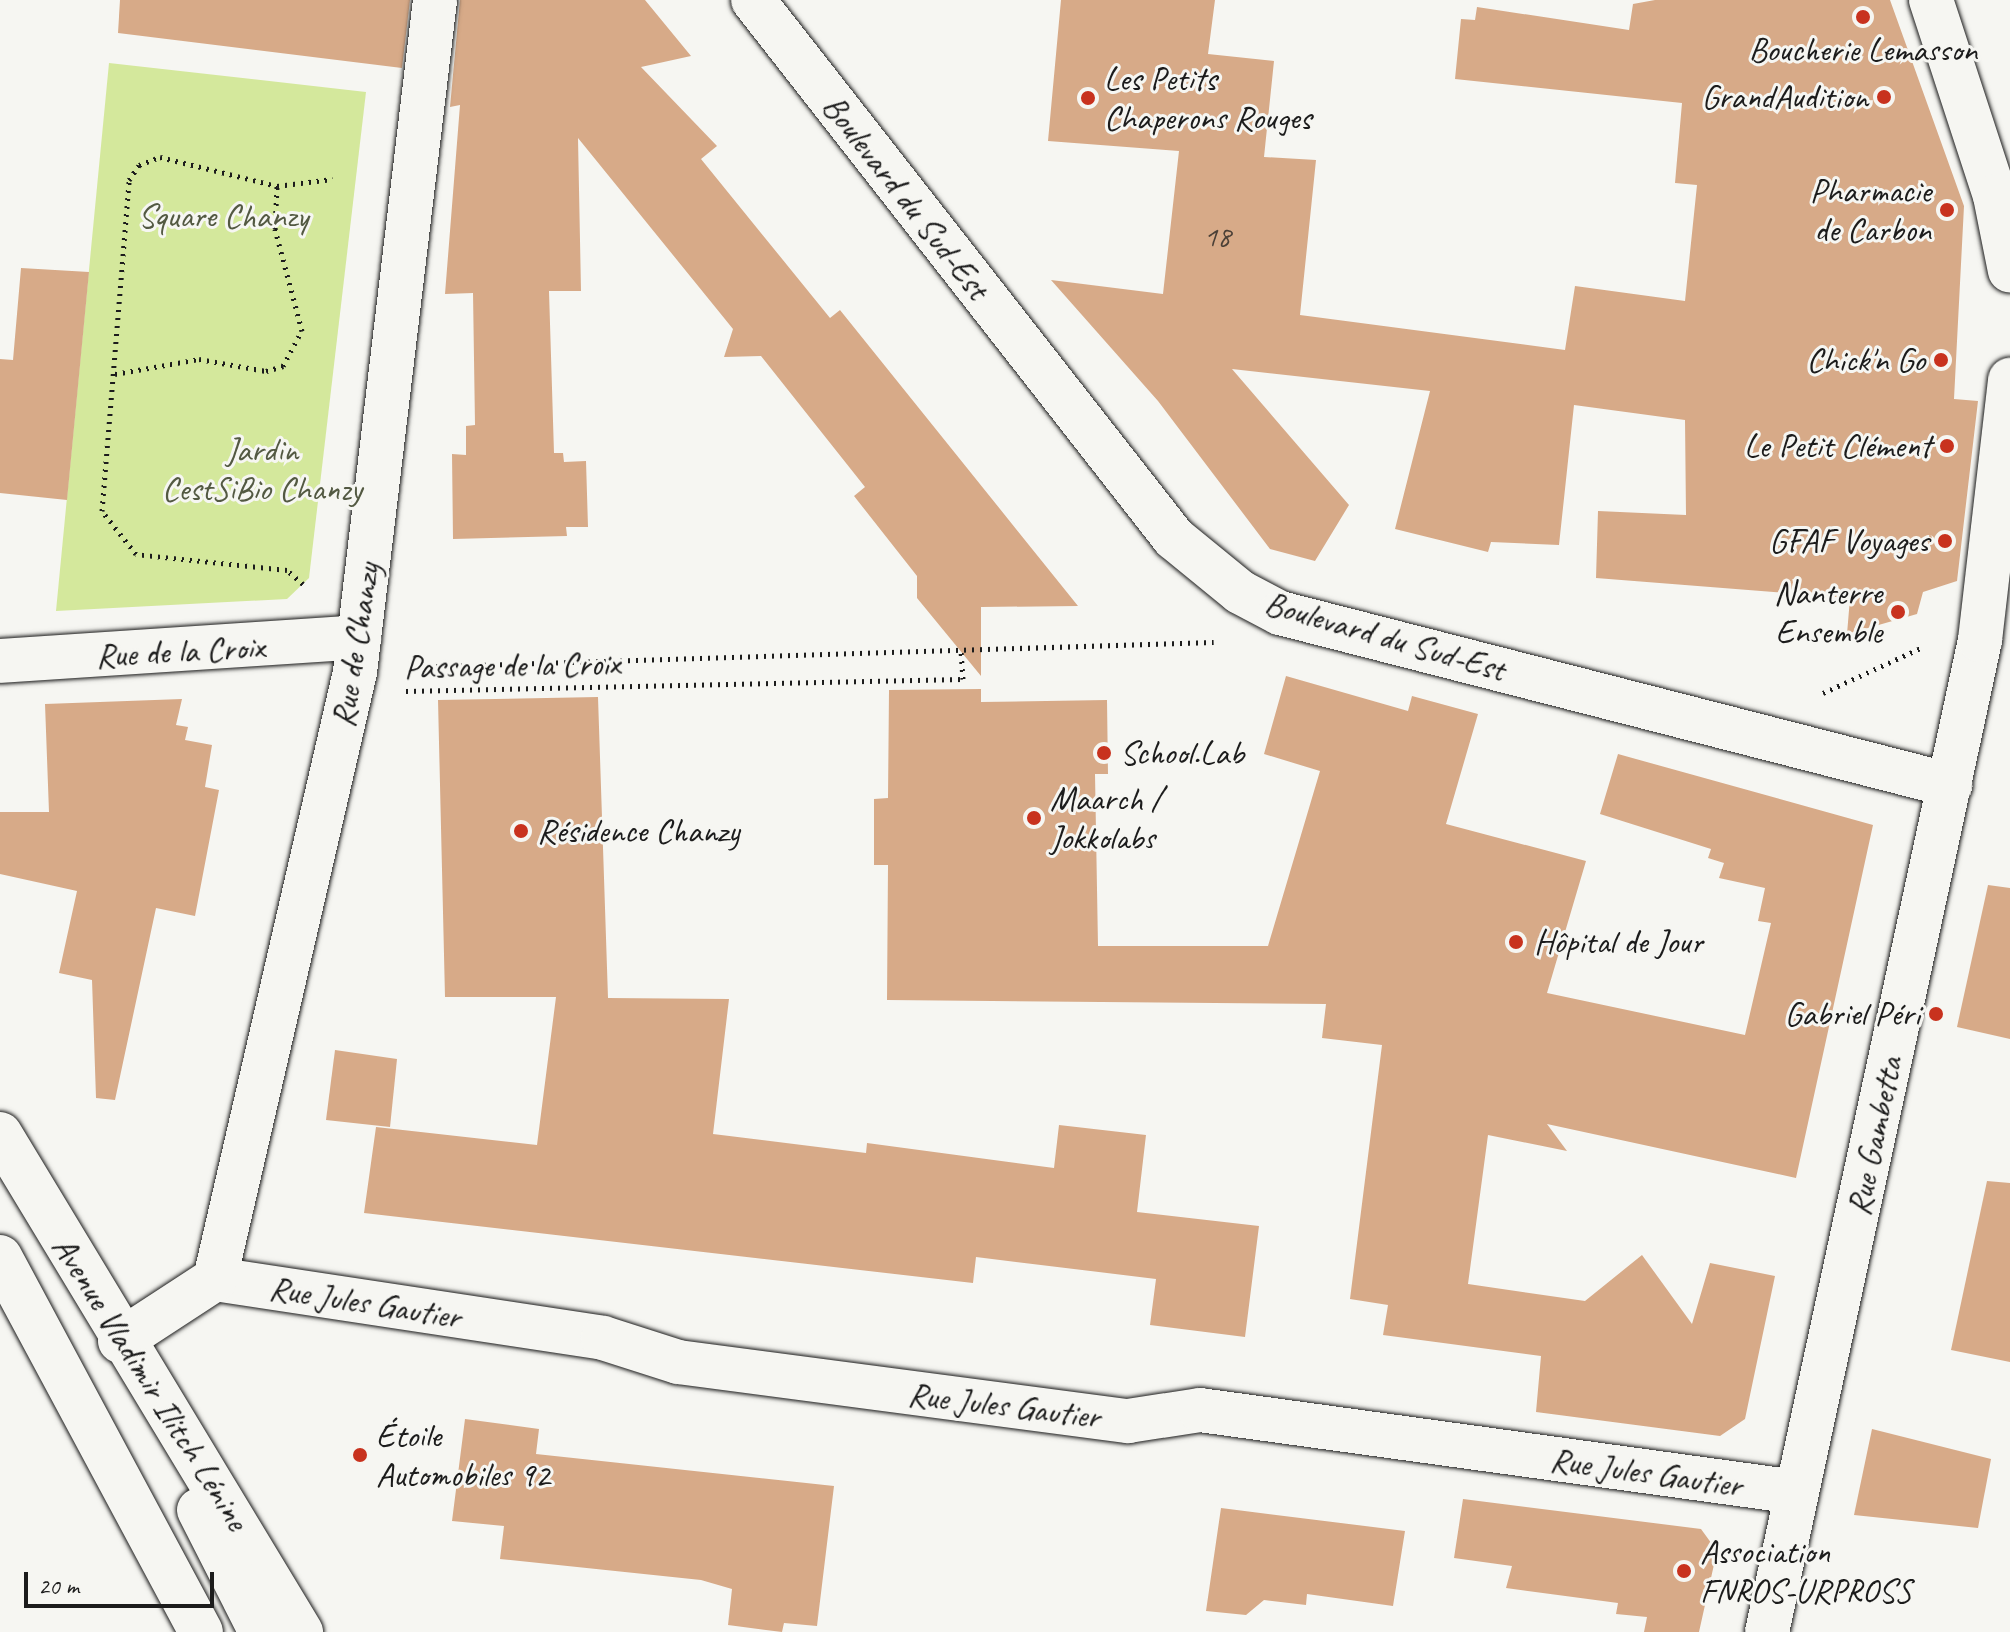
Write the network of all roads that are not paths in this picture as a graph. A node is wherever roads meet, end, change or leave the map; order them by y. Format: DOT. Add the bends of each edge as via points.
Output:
graph roads {
  1 [pos="435,0"];
  2 [pos="753,0"];
  3 [pos="1931,0"];
  4 [pos="2010,271"];
  5 [pos="2010,380"];
  6 [pos="1990,633"];
  7 [pos="357,654"];
  8 [pos="0,661"];
  9 [pos="1950,785"];
  10 [pos="0,1134"];
  11 [pos="0,1257"];
  12 [pos="215,1279"];
  13 [pos="120,1341"];
  14 [pos="1796,1492"];
  15 [pos="201,1632"];
  16 [pos="261,1632"];
  17 [pos="301,1632"];
  18 [pos="1767,1632"];
  1 -- 7 [label="street, Rue de Chanzy"];
  2 -- 9 [label="street, Boulevard du Sud-Est" via="1174,538 1240,592 1288,615"];
  3 -- 4 [label="street" via="1995,196"];
  5 -- 6 [label="street, Rue Gambetta"];
  6 -- 9 [label="street, Rue Gambetta"];
  7 -- 8 [label="street, Rue de la Croix"];
  7 -- 12 [label="street, Rue de Chanzy"];
  9 -- 14 [label="street, Rue Gambetta"];
  10 -- 13 [label="street, Avenue Vladimir Ilitch Lénine"];
  11 -- 15 [label="street, Avenue Vladimir Ilitch Lénine"];
  12 -- 13 [label="street"];
  12 -- 14 [label="street, Rue Jules Gautier" via="603,1338 678,1362 1128,1421 1200,1410"];
  13 -- 16 [label="street"];
  13 -- 17 [label="street, Avenue Vladimir Ilitch Lénine" via="175,1414"];
  14 -- 18 [label="street, Rue Gambetta"];
}
